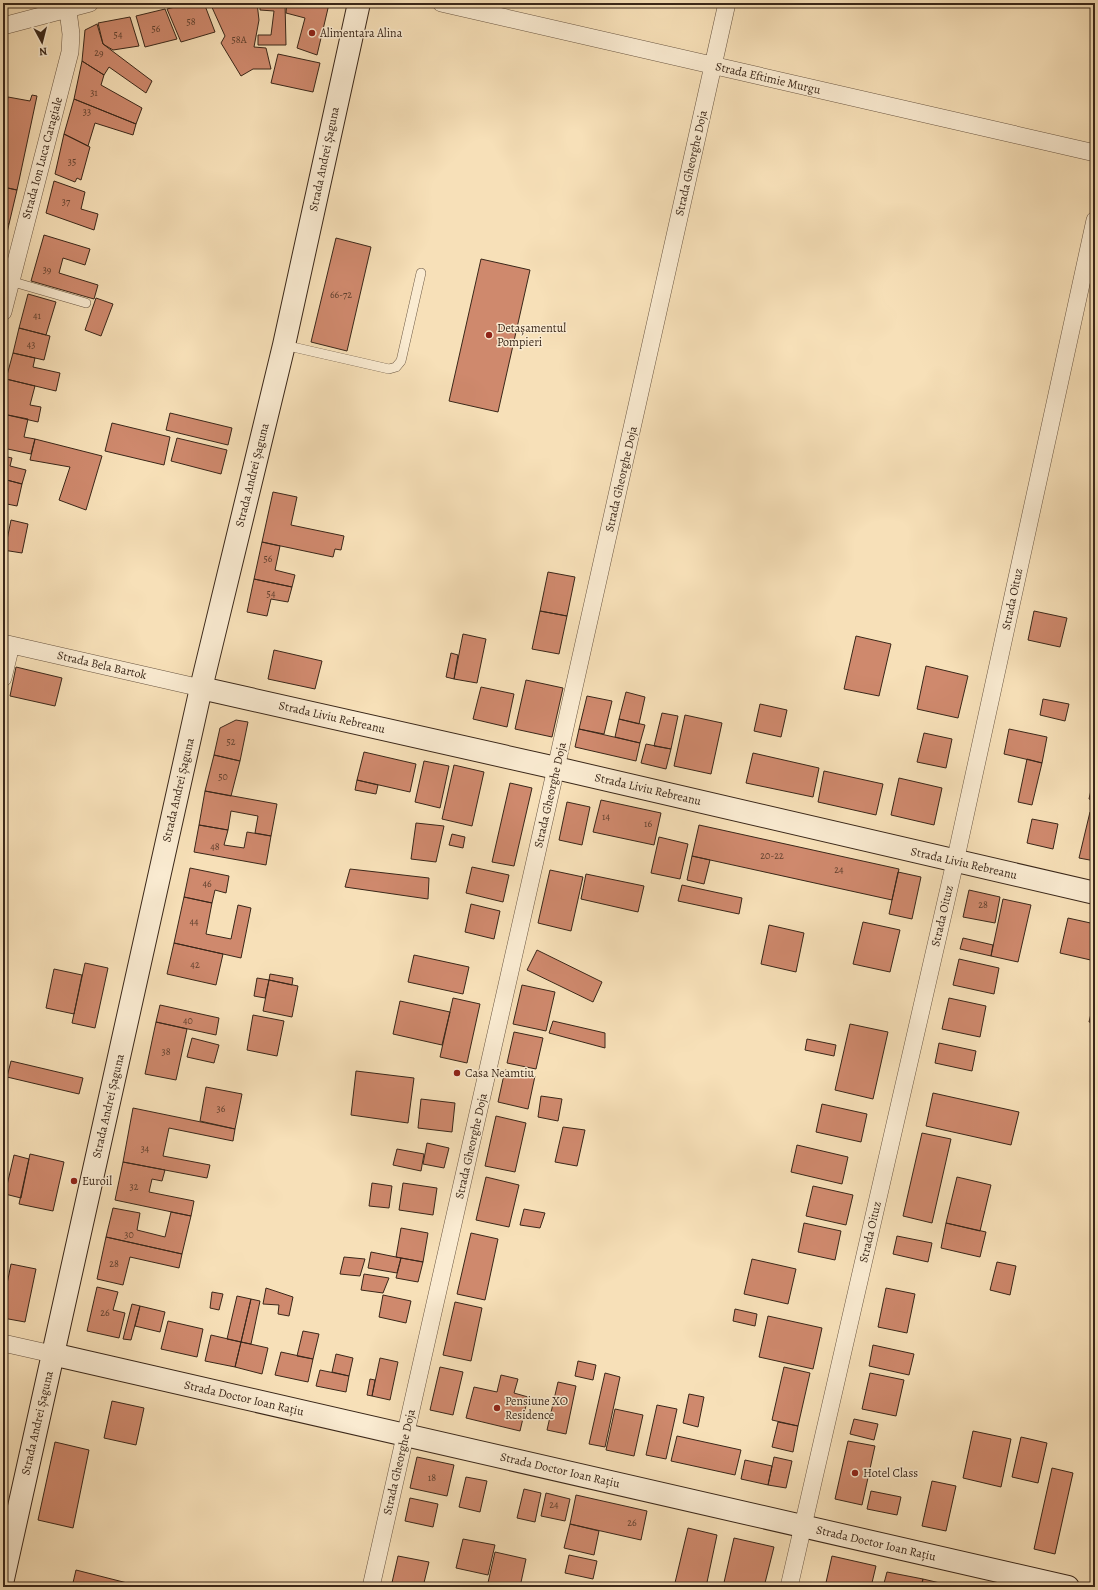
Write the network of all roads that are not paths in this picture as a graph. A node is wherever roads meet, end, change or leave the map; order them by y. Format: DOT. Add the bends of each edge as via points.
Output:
graph roads {
  1 [pos="90,3"];
  2 [pos="359,3"];
  3 [pos="441,3"];
  4 [pos="727,3"];
  5 [pos="68,6"];
  6 [pos="3,26"];
  7 [pos="713,66"];
  8 [pos="1095,153"];
  9 [pos="1095,220"];
  10 [pos="421,273"];
  11 [pos="10,281"];
  12 [pos="86,303"];
  13 [pos="3,312"];
  14 [pos="284,345"];
  15 [pos="7,644"];
  16 [pos="3,678"];
  17 [pos="201,688"];
  18 [pos="556,768"];
  19 [pos="955,862"];
  20 [pos="1095,893"];
  21 [pos="3,1343"];
  22 [pos="52,1354"];
  23 [pos="406,1435"];
  24 [pos="802,1526"];
  25 [pos="3,1579"];
  26 [pos="371,1587"];
  27 [pos="789,1587"];
  28 [pos="1068,1587"];
  1 -- 5 [label="street"];
  2 -- 14 [label="street, Strada Andrei Șaguna"];
  3 -- 7 [label="street, Strada Eftimie Murgu"];
  4 -- 7 [label="street, Strada Gheorghe Doja"];
  5 -- 6 [label="street"];
  5 -- 11 [label="street, Strada Ion Luca Caragiale" via="70,52"];
  7 -- 8 [label="street, Strada Eftimie Murgu"];
  7 -- 18 [label="street, Strada Gheorghe Doja"];
  9 -- 19 [label="street, Strada Oituz"];
  10 -- 14 [label="lane" via="401,361 396,367 389,369"];
  11 -- 12 [label="lane"];
  11 -- 13 [label="street, Strada Ion Luca Caragiale"];
  14 -- 17 [label="street, Strada Andrei Șaguna"];
  15 -- 16 [label="street"];
  15 -- 17 [label="street, Strada Bela Bartok"];
  17 -- 18 [label="street, Strada Liviu Rebreanu"];
  17 -- 22 [label="street, Strada Andrei Șaguna"];
  18 -- 19 [label="street, Strada Liviu Rebreanu"];
  18 -- 23 [label="street, Strada Gheorghe Doja"];
  19 -- 20 [label="street, Strada Liviu Rebreanu"];
  19 -- 24 [label="street, Strada Oituz"];
  21 -- 22 [label="street"];
  22 -- 23 [label="street, Strada Doctor Ioan Rațiu"];
  22 -- 25 [label="street, Strada Andrei Șaguna"];
  23 -- 24 [label="street, Strada Doctor Ioan Rațiu"];
  23 -- 26 [label="street, Strada Gheorghe Doja"];
  24 -- 27 [label="street, Strada Oituz"];
  24 -- 28 [label="street, Strada Doctor Ioan Rațiu"];
}
